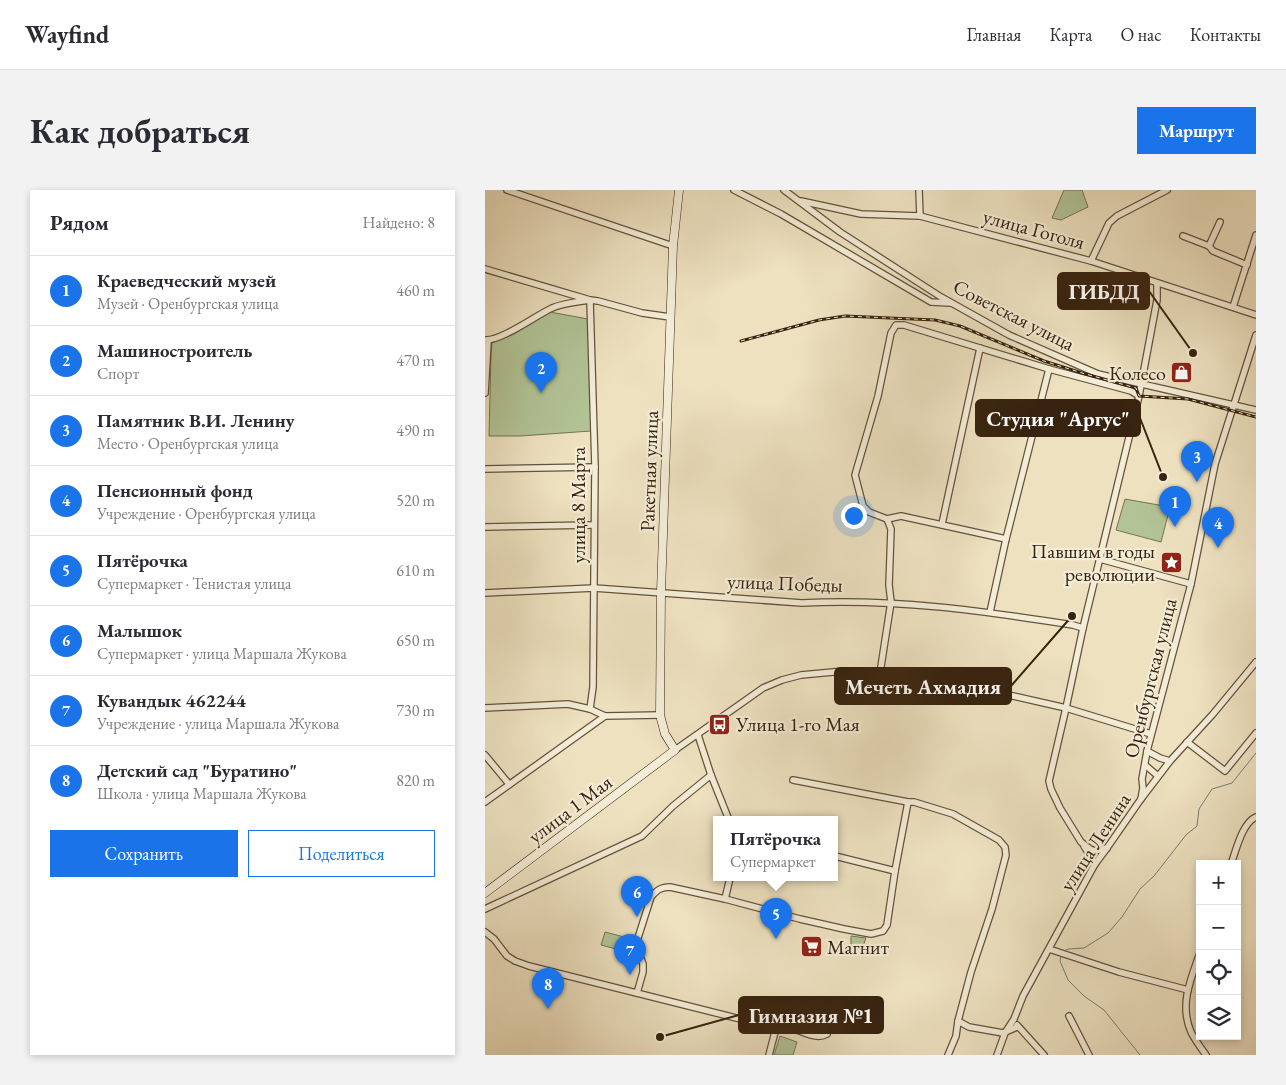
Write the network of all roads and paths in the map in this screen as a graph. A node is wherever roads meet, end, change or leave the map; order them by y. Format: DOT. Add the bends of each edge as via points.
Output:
graph roads {
  1 [pos="507,190"];
  2 [pos="679,190"];
  3 [pos="734,190"];
  4 [pos="784,190"];
  5 [pos="919,190"];
  6 [pos="1167,190"];
  7 [pos="798,200"];
  8 [pos="920,216"];
  9 [pos="1220,222"];
  10 [pos="1256,235"];
  11 [pos="1183,236"];
  12 [pos="673,246"];
  13 [pos="1209,246"];
  14 [pos="1091,261"];
  15 [pos="1247,265"];
  16 [pos="485,269"];
  17 [pos="1157,282"];
  18 [pos="590,300"];
  19 [pos="952,303"];
  20 [pos="1233,307"];
  21 [pos="1256,315"];
  22 [pos="670,317"];
  23 [pos="1256,335"];
  24 [pos="486,340"];
  25 [pos="980,348"];
  26 [pos="1049,369"];
  27 [pos="1141,384"];
  28 [pos="485,393"];
  29 [pos="1139,396"];
  30 [pos="1233,405"];
  31 [pos="1256,410"];
  32 [pos="595,467"];
  33 [pos="485,469"];
  34 [pos="887,519"];
  35 [pos="942,524"];
  36 [pos="594,525"];
  37 [pos="485,527"];
  38 [pos="1006,538"];
  39 [pos="1100,559"];
  40 [pos="1191,584"];
  41 [pos="594,588"];
  42 [pos="661,592"];
  43 [pos="485,593"];
  44 [pos="891,602"];
  45 [pos="990,612"];
  46 [pos="1083,628"];
  47 [pos="1256,662"];
  48 [pos="880,673"];
  49 [pos="485,708"];
  50 [pos="1066,708"];
  51 [pos="590,709"];
  52 [pos="661,715"];
  53 [pos="605,716"];
  54 [pos="1256,733"];
  55 [pos="1151,734"];
  56 [pos="698,735"];
  57 [pos="1187,742"];
  58 [pos="675,750"];
  59 [pos="1147,751"];
  60 [pos="485,755"];
  61 [pos="1170,761"];
  62 [pos="1145,765"];
  63 [pos="711,775"];
  64 [pos="1158,776"];
  65 [pos="793,780"];
  66 [pos="509,784"];
  67 [pos="1141,799"];
  68 [pos="485,802"];
  69 [pos="908,802"];
  70 [pos="727,816"];
  71 [pos="1256,817"];
  72 [pos="1081,842"];
  73 [pos="1107,848"];
  74 [pos="838,857"];
  75 [pos="1232,860"];
  76 [pos="1095,864"];
  77 [pos="895,871"];
  78 [pos="729,881"];
  79 [pos="485,893"];
  80 [pos="725,900"];
  81 [pos="485,909"];
  82 [pos="485,932"];
  83 [pos="1049,949"];
  84 [pos="1196,965"];
  85 [pos="1188,990"];
  86 [pos="637,993"];
  87 [pos="1069,1016"];
  88 [pos="1014,1019"];
  89 [pos="958,1021"];
  90 [pos="969,1027"];
  91 [pos="1017,1027"];
  92 [pos="776,1028"];
  93 [pos="1005,1033"];
  94 [pos="827,1034"];
  95 [pos="956,1036"];
  96 [pos="769,1055"];
  97 [pos="948,1055"];
  98 [pos="997,1055"];
  99 [pos="1043,1055"];
  100 [pos="1089,1055"];
  101 [pos="1206,1055"];
  1 -- 12 [label="street"];
  2 -- 12 [label="main road, Ракетная улица"];
  3 -- 19 [label="street" via="931,302"];
  4 -- 7 [label="street, Советская улица"];
  5 -- 8 [label="street"];
  6 -- 14 [label="street" via="1113,220"];
  7 -- 8 [label="street, улица Гоголя" via="861,214"];
  7 -- 19 [label="street, Советская улица" via="840,232"];
  8 -- 14 [label="street, улица Гоголя"];
  9 -- 13 [label="street"];
  10 -- 15 [label="street"];
  11 -- 13 [label="street"];
  12 -- 22 [label="main road, Ракетная улица"];
  13 -- 15 [label="street" via="1213,251"];
  14 -- 17 [label="street, улица Гоголя"];
  15 -- 20 [label="street"];
  16 -- 18 [label="street"];
  17 -- 20 [label="street, улица Гоголя"];
  17 -- 27 [label="street" via="1157,300"];
  18 -- 22 [label="street"];
  18 -- 24 [label="street" via="552,308 504,335"];
  18 -- 32 [label="street, улица 8 Марта"];
  19 -- 27 [label="street, Советская улица" via="1071,363 1098,374"];
  20 -- 21 [label="street, улица Гоголя"];
  22 -- 42 [label="main road, Ракетная улица"];
  23 -- 30 [label="street, Оренбургская улица"];
  24 -- 28 [label="street"];
  25 -- 26 [label="street"];
  25 -- 34 [label="street" via="904,325 896,326 891,332 878,396 855,475 863,506"];
  25 -- 35 [label="street"];
  26 -- 29 [label="street"];
  26 -- 38 [label="street"];
  27 -- 29 [label="street"];
  27 -- 30 [label="street, Советская улица"];
  29 -- 39 [label="street"];
  30 -- 31 [label="street, Советская улица"];
  30 -- 40 [label="street, Оренбургская улица" via="1215,464"];
  32 -- 33 [label="street"];
  32 -- 36 [label="street, улица 8 Марта"];
  34 -- 35 [label="street" via="901,516"];
  34 -- 44 [label="street" via="891,529"];
  35 -- 38 [label="street"];
  36 -- 37 [label="street"];
  36 -- 41 [label="street, улица 8 Марта"];
  38 -- 45 [label="street"];
  39 -- 40 [label="street"];
  39 -- 46 [label="street"];
  40 -- 55 [label="street, Оренбургская улица"];
  41 -- 42 [label="street, улица Победы"];
  41 -- 43 [label="street, улица Победы"];
  41 -- 51 [label="street, улица 8 Марта"];
  42 -- 44 [label="street, улица Победы" via="802,603"];
  42 -- 52 [label="main road, Ракетная улица"];
  44 -- 45 [label="street, улица Победы"];
  44 -- 48 [label="street"];
  45 -- 46 [label="street, улица Победы"];
  46 -- 50 [label="street"];
  47 -- 57 [label="street, улица Ленина"];
  48 -- 50 [label="street" via="939,679"];
  48 -- 56 [label="street" via="823,672 782,680 763,688"];
  49 -- 51 [label="street" via="567,704"];
  50 -- 55 [label="street"];
  50 -- 72 [label="street" via="1049,781"];
  51 -- 53 [label="street"];
  52 -- 53 [label="street"];
  52 -- 58 [label="main road, Ракетная улица" via="665,734"];
  53 -- 66 [label="street"];
  54 -- 57 [label="street" via="1225,771"];
  55 -- 59 [label="street, Оренбургская улица"];
  56 -- 58 [label="street"];
  56 -- 63 [label="street"];
  57 -- 61 [label="street, улица Ленина"];
  58 -- 79 [label="main road, улица 1 Мая"];
  59 -- 61 [label="street"];
  59 -- 62 [label="street, Оренбургская улица"];
  60 -- 66 [label="street"];
  61 -- 64 [label="street, улица Ленина"];
  62 -- 64 [label="street"];
  62 -- 67 [label="street, Оренбургская улица"];
  63 -- 70 [label="street"];
  63 -- 81 [label="street" via="642,836"];
  64 -- 67 [label="street, улица Ленина"];
  65 -- 69 [label="street"];
  66 -- 68 [label="street"];
  67 -- 73 [label="street, улица Ленина"];
  69 -- 77 [label="street"];
  69 -- 89 [label="street" via="953,814 999,840 1005,847 992,909"];
  71 -- 75 [label="street" via="1244,829"];
  72 -- 73 [label="street" via="1095,851"];
  72 -- 76 [label="street"];
  73 -- 76 [label="street, улица Ленина"];
  74 -- 77 [label="street"];
  76 -- 83 [label="street, улица Ленина"];
  77 -- 80 [label="street" via="887,925 875,934"];
  78 -- 80 [label="street"];
  80 -- 86 [label="street" via="670,887 655,891 637,941 643,964"];
  82 -- 86 [label="street" via="515,962"];
  83 -- 85 [label="street"];
  83 -- 88 [label="street, улица Ленина"];
  84 -- 85 [label="street"];
  85 -- 101 [label="street" via="1186,1018"];
  86 -- 92 [label="street"];
  87 -- 100 [label="street"];
  88 -- 91 [label="street"];
  88 -- 93 [label="street, улица Ленина"];
  89 -- 90 [label="street"];
  89 -- 95 [label="street"];
  90 -- 93 [label="street"];
  90 -- 95 [label="street"];
  91 -- 93 [label="street"];
  91 -- 99 [label="street"];
  92 -- 94 [label="street" via="817,1036"];
  92 -- 96 [label="street"];
  93 -- 98 [label="street, улица Ленина"];
  95 -- 97 [label="street"];
}
